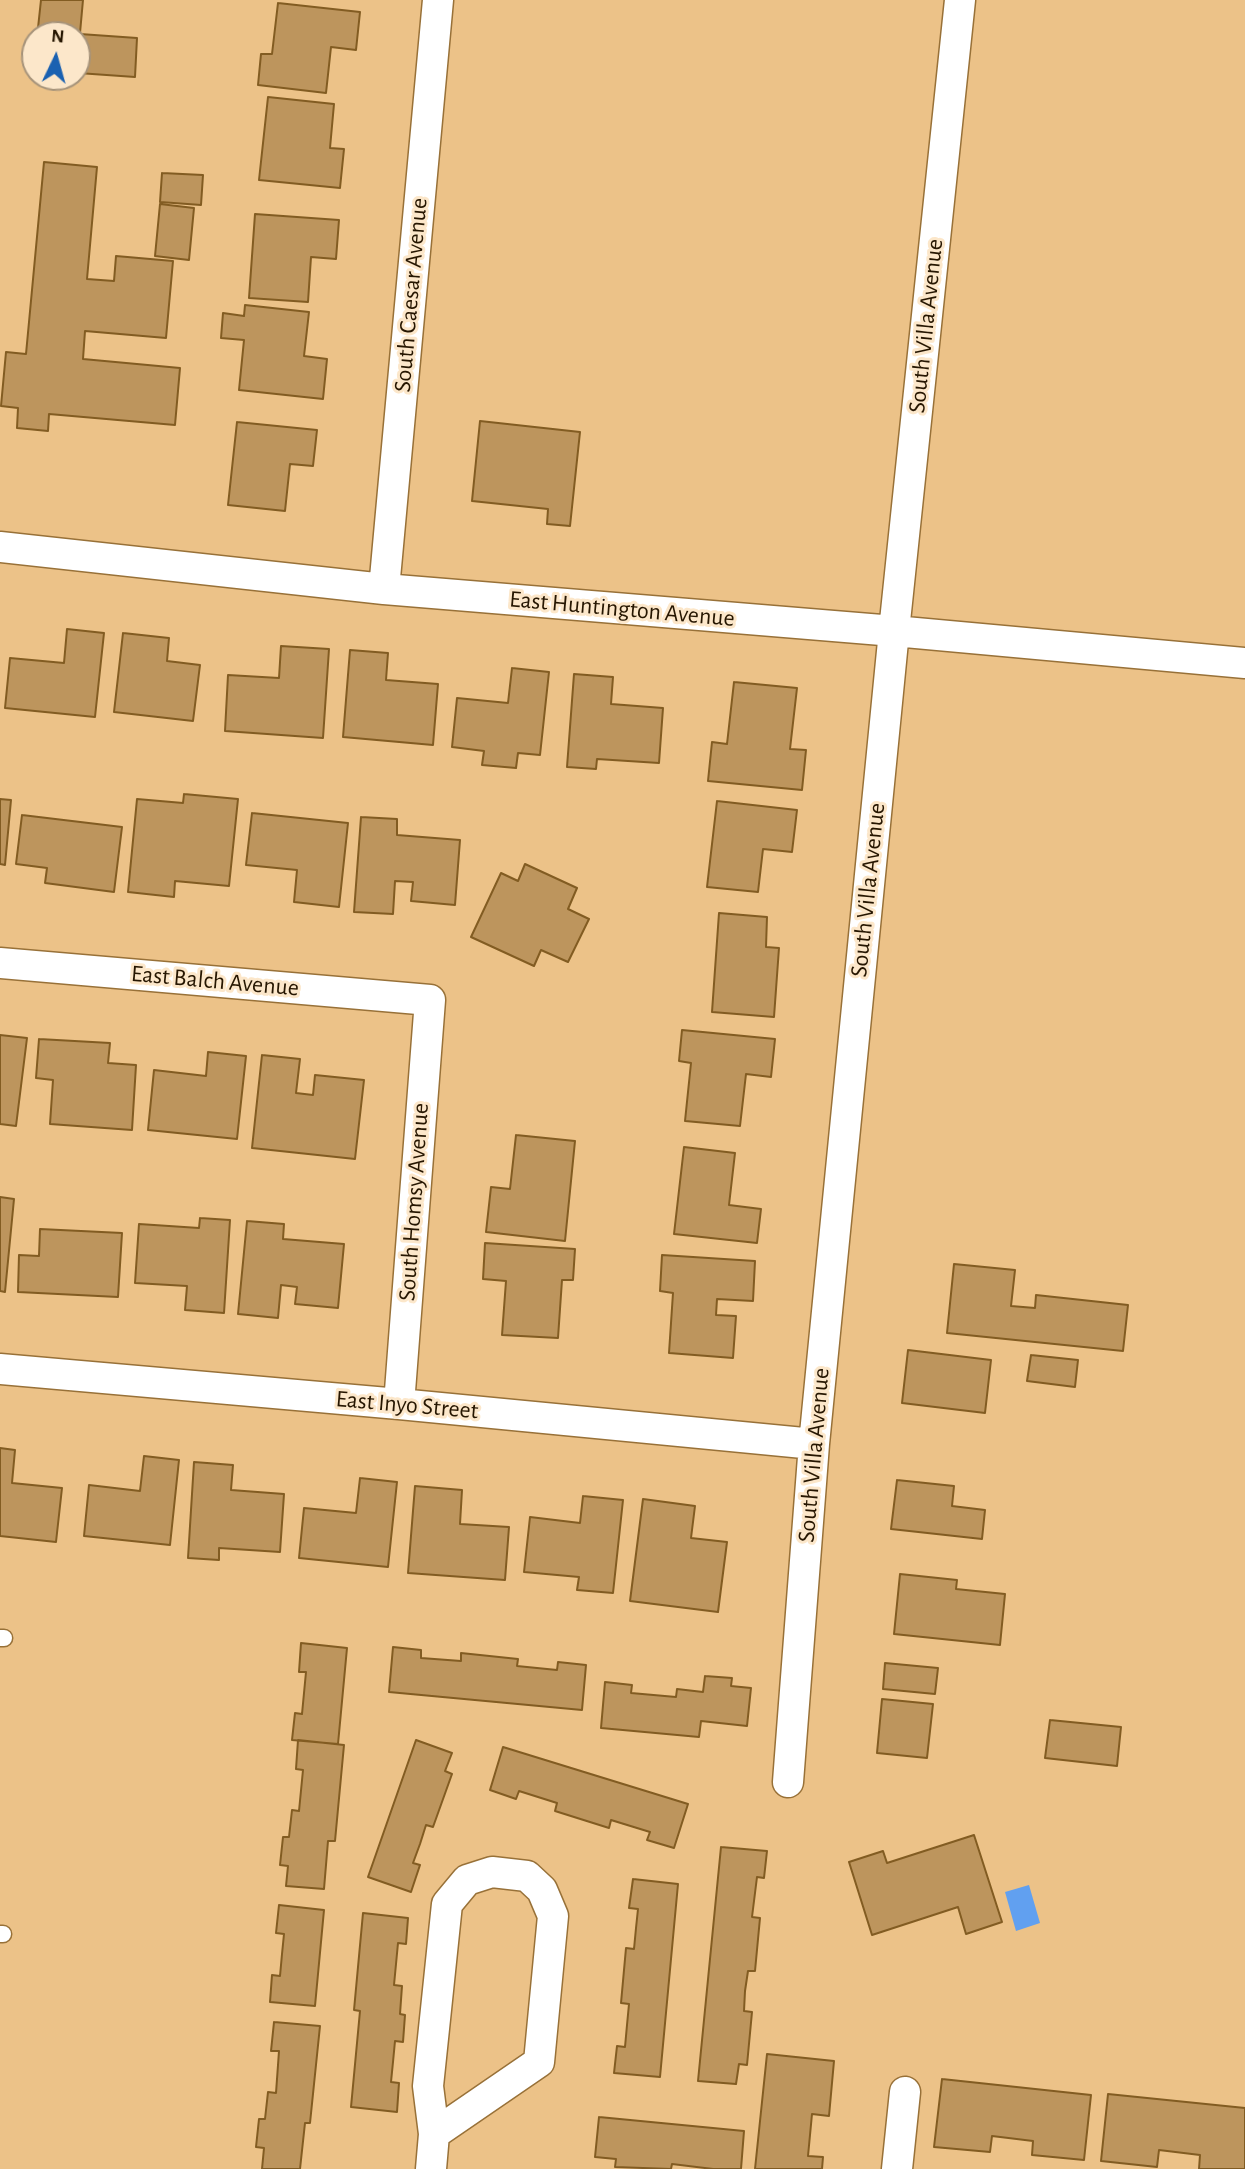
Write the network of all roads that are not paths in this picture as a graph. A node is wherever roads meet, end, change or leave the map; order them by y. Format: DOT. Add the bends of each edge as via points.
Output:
graph roads {
  1 [pos="438,0"];
  2 [pos="960,0"];
  3 [pos="0,547"];
  4 [pos="384,589"];
  5 [pos="894,631"];
  6 [pos="1245,663"];
  7 [pos="0,962"];
  8 [pos="430,1000"];
  9 [pos="0,1369"];
  10 [pos="398,1404"];
  11 [pos="814,1444"];
  12 [pos="788,1782"];
  13 [pos="905,2092"];
  14 [pos="434,2134"];
  15 [pos="431,2169"];
  16 [pos="897,2169"];
  1 -- 4 [label="street, South Caesar Avenue"];
  2 -- 5 [label="street, South Villa Avenue"];
  3 -- 4 [label="street, East Huntington Avenue"];
  4 -- 5 [label="street, East Huntington Avenue"];
  5 -- 6 [label="street, East Huntington Avenue"];
  5 -- 11 [label="street, South Villa Avenue"];
  7 -- 8 [label="street, East Balch Avenue"];
  8 -- 10 [label="street, South Homsy Avenue"];
  9 -- 10 [label="street, East Inyo Street"];
  10 -- 11 [label="street, East Inyo Street"];
  11 -- 12 [label="street, South Villa Avenue"];
  13 -- 16 [label="street"];
  14 -- 14 [label="street" via="428,2086 447,1905 467,1880 492,1872 527,1876 542,1890 553,1916 539,2062"];
  14 -- 15 [label="street"];
}
